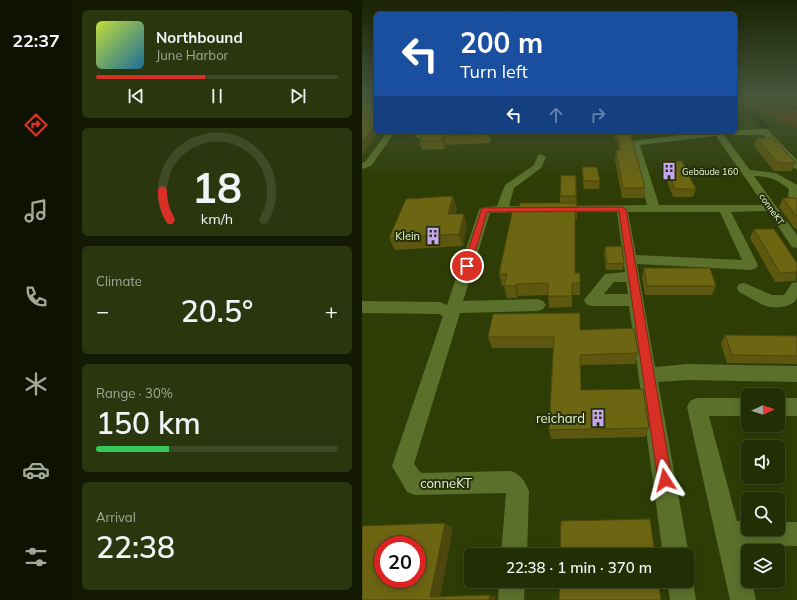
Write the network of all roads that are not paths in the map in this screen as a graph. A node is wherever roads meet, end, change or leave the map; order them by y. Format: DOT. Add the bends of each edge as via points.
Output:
graph roads {
  1 [pos="765,132"];
  2 [pos="779,132"];
  3 [pos="737,133"];
  4 [pos="390,134"];
  5 [pos="710,134"];
  6 [pos="719,134"];
  7 [pos="541,156"];
  8 [pos="362,166"];
  9 [pos="797,166"];
  10 [pos="746,173"];
  11 [pos="796,186"];
  12 [pos="797,201"];
  13 [pos="772,208"];
  14 [pos="622,209"];
  15 [pos="654,209"];
  16 [pos="724,209"];
  17 [pos="493,210"];
  18 [pos="797,244"];
  19 [pos="630,259"];
  20 [pos="633,277"];
  21 [pos="797,287"];
  22 [pos="744,288"];
  23 [pos="637,300"];
  24 [pos="538,305"];
  25 [pos="362,307"];
  26 [pos="453,310"];
  27 [pos="797,374"];
  28 [pos="649,375"];
  29 [pos="741,407"];
  30 [pos="785,407"];
  31 [pos="797,407"];
  32 [pos="728,533"];
  33 [pos="797,534"];
  34 [pos="514,548"];
  35 [pos="675,548"];
  36 [pos="512,588"];
  37 [pos="681,588"];
  38 [pos="511,600"];
  39 [pos="683,600"];
  40 [pos="743,600"];
  1 -- 2 [label="street"];
  1 -- 3 [label="street"];
  1 -- 9 [label="street"];
  4 -- 8 [label="street" via="368,164"];
  5 -- 15 [label="street" via="635,143"];
  6 -- 10 [label="street, conneKT"];
  7 -- 17 [label="street, conneKT" via="538,166 509,187"];
  10 -- 11 [label="street" via="772,174"];
  10 -- 13 [label="street, conneKT"];
  11 -- 12 [label="street" via="793,196"];
  13 -- 16 [label="street"];
  13 -- 18 [label="street, conneKT"];
  14 -- 15 [label="street"];
  14 -- 17 [label="street"];
  14 -- 19 [label="street"];
  15 -- 16 [label="street"];
  16 -- 19 [label="street" via="751,264"];
  17 -- 26 [label="street, conneKT"];
  19 -- 20 [label="street"];
  20 -- 23 [label="street"];
  20 -- 23 [label="street" via="610,277 591,300"];
  21 -- 22 [label="street" via="788,300 770,300"];
  23 -- 28 [label="street"];
  24 -- 26 [label="street"];
  25 -- 26 [label="street"];
  26 -- 34 [label="street, conneKT" via="403,466 415,484 511,482 518,491"];
  27 -- 28 [label="street" via="688,372"];
  28 -- 35 [label="street"];
  29 -- 32 [label="street" via="697,407"];
  30 -- 31 [label="street"];
  32 -- 33 [label="street"];
  32 -- 40 [label="street"];
  36 -- 38 [label="street"];
  37 -- 39 [label="street"];
}
